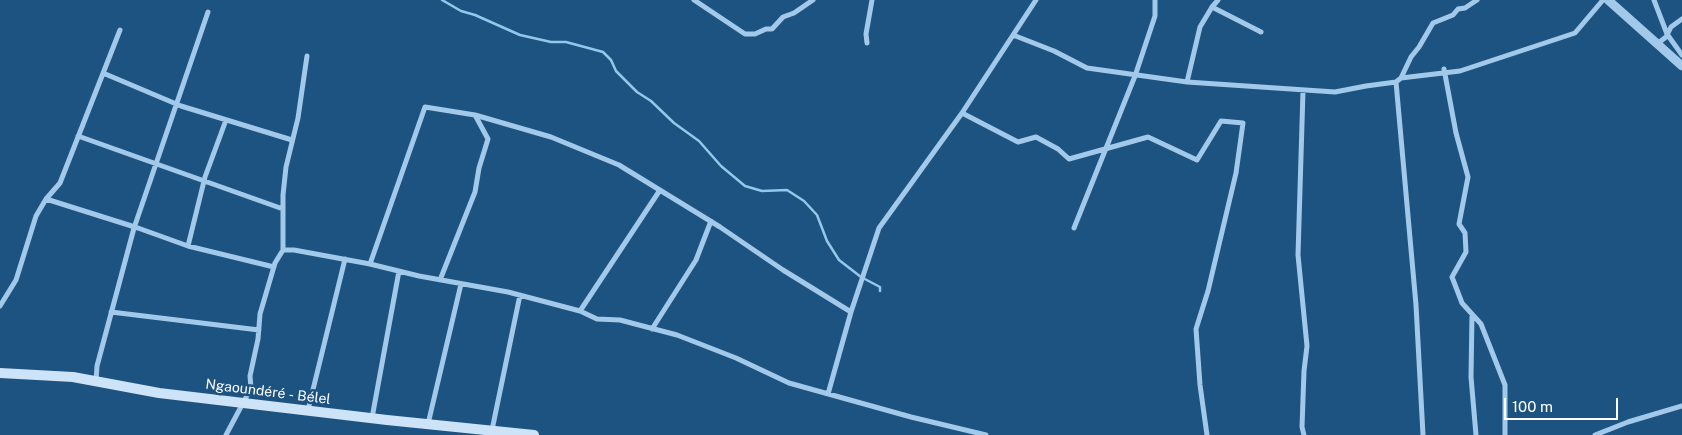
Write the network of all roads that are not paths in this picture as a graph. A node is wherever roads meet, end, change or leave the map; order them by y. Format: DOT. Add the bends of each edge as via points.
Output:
graph roads {
  1 [pos="694,0"];
  2 [pos="813,0"];
  3 [pos="872,0"];
  4 [pos="1036,0"];
  5 [pos="1155,0"];
  6 [pos="1218,0"];
  7 [pos="1478,0"];
  8 [pos="1603,0"];
  9 [pos="1608,0"];
  10 [pos="1654,0"];
  11 [pos="1212,7"];
  12 [pos="208,12"];
  13 [pos="1682,19"];
  14 [pos="120,30"];
  15 [pos="1261,32"];
  16 [pos="1667,34"];
  17 [pos="1013,35"];
  18 [pos="867,43"];
  19 [pos="1657,44"];
  20 [pos="307,56"];
  21 [pos="1682,56"];
  22 [pos="1682,66"];
  23 [pos="1444,71"];
  24 [pos="103,73"];
  25 [pos="1135,76"];
  26 [pos="1401,78"];
  27 [pos="1187,82"];
  28 [pos="1396,82"];
  29 [pos="1303,91"];
  30 [pos="177,104"];
  31 [pos="962,113"];
  32 [pos="475,115"];
  33 [pos="226,120"];
  34 [pos="78,136"];
  35 [pos="292,140"];
  36 [pos="1105,149"];
  37 [pos="156,164"];
  38 [pos="204,181"];
  39 [pos="660,190"];
  40 [pos="46,198"];
  41 [pos="283,209"];
  42 [pos="711,221"];
  43 [pos="135,227"];
  44 [pos="1074,228"];
  45 [pos="188,246"];
  46 [pos="283,250"];
  47 [pos="345,259"];
  48 [pos="370,264"];
  49 [pos="274,267"];
  50 [pos="399,271"];
  51 [pos="440,280"];
  52 [pos="461,284"];
  53 [pos="520,295"];
  54 [pos="0,306"];
  55 [pos="580,311"];
  56 [pos="112,312"];
  57 [pos="851,312"];
  58 [pos="1472,314"];
  59 [pos="652,328"];
  60 [pos="258,330"];
  61 [pos="0,373"];
  62 [pos="96,382"];
  63 [pos="828,394"];
  64 [pos="243,402"];
  65 [pos="1682,406"];
  66 [pos="308,410"];
  67 [pos="372,418"];
  68 [pos="428,424"];
  69 [pos="492,431"];
  70 [pos="226,435"];
  71 [pos="534,435"];
  72 [pos="986,435"];
  73 [pos="1207,435"];
  74 [pos="1304,435"];
  75 [pos="1423,435"];
  76 [pos="1476,435"];
  77 [pos="1505,435"];
  78 [pos="1596,435"];
  1 -- 2 [label="street" via="745,34 755,34 772,28 783,17"];
  3 -- 18 [label="street"];
  4 -- 17 [label="street"];
  5 -- 25 [label="street" via="1155,16"];
  6 -- 11 [label="street"];
  7 -- 26 [label="street" via="1433,24"];
  8 -- 23 [label="street" via="1575,33 1460,71"];
  9 -- 19 [label="street"];
  10 -- 16 [label="street"];
  11 -- 15 [label="street"];
  11 -- 27 [label="street" via="1200,27"];
  12 -- 30 [label="street"];
  13 -- 16 [label="street"];
  14 -- 24 [label="street"];
  16 -- 19 [label="street"];
  16 -- 21 [label="street"];
  17 -- 25 [label="street" via="1087,68"];
  17 -- 31 [label="street"];
  19 -- 22 [label="street"];
  20 -- 35 [label="street"];
  23 -- 26 [label="street"];
  23 -- 58 [label="street" via="1468,178 1459,224 1465,233 1466,252 1452,277 1462,303"];
  24 -- 30 [label="street"];
  24 -- 34 [label="street"];
  25 -- 27 [label="street"];
  25 -- 36 [label="street"];
  26 -- 28 [label="street"];
  27 -- 29 [label="street"];
  28 -- 29 [label="street" via="1335,92"];
  28 -- 75 [label="street" via="1416,305"];
  29 -- 74 [label="street" via="1298,255 1307,346 1303,390"];
  30 -- 33 [label="street"];
  30 -- 37 [label="street"];
  31 -- 36 [label="street" via="1018,142 1036,137 1069,159"];
  31 -- 57 [label="street" via="879,228"];
  32 -- 39 [label="street" via="560,141 619,165"];
  32 -- 48 [label="street" via="426,107"];
  32 -- 51 [label="street" via="488,139 475,192"];
  33 -- 35 [label="street"];
  33 -- 38 [label="street"];
  34 -- 37 [label="street"];
  34 -- 40 [label="street" via="60,183"];
  35 -- 41 [label="street"];
  36 -- 44 [label="street"];
  36 -- 73 [label="street" via="1148,137 1197,160 1221,121 1243,123 1236,173 1196,329"];
  37 -- 38 [label="street"];
  37 -- 43 [label="street"];
  38 -- 41 [label="street"];
  38 -- 45 [label="street"];
  39 -- 42 [label="street"];
  39 -- 55 [label="street"];
  40 -- 43 [label="street"];
  40 -- 54 [label="street" via="36,216 16,280"];
  41 -- 46 [label="street"];
  42 -- 57 [label="street"];
  42 -- 59 [label="street" via="696,260"];
  43 -- 45 [label="street"];
  43 -- 56 [label="street"];
  45 -- 49 [label="street"];
  46 -- 47 [label="street"];
  46 -- 49 [label="street"];
  47 -- 48 [label="street"];
  47 -- 66 [label="street"];
  48 -- 50 [label="street"];
  49 -- 60 [label="street"];
  50 -- 51 [label="street"];
  50 -- 67 [label="street"];
  51 -- 52 [label="street"];
  52 -- 53 [label="street"];
  52 -- 68 [label="street"];
  53 -- 55 [label="street"];
  53 -- 69 [label="street"];
  55 -- 59 [label="street" via="597,319 620,320"];
  56 -- 60 [label="street"];
  56 -- 62 [label="street" via="97,366"];
  57 -- 63 [label="street"];
  58 -- 76 [label="street" via="1471,377"];
  58 -- 77 [label="street" via="1481,324 1504,385"];
  59 -- 63 [label="street" via="736,358 789,383"];
  60 -- 64 [label="street" via="250,388"];
  61 -- 62 [label="main road, Ngaoundéré - Bélel" via="73,377"];
  62 -- 64 [label="main road, Ngaoundéré - Bélel"];
  63 -- 72 [label="street"];
  64 -- 66 [label="main road, Ngaoundéré - Bélel"];
  64 -- 70 [label="street"];
  65 -- 78 [label="street"];
  66 -- 67 [label="main road, Ngaoundéré - Bélel"];
  67 -- 68 [label="main road, Ngaoundéré - Bélel"];
  68 -- 69 [label="main road, Ngaoundéré - Bélel"];
  69 -- 71 [label="main road, Ngaoundéré - Bélel"];
}
